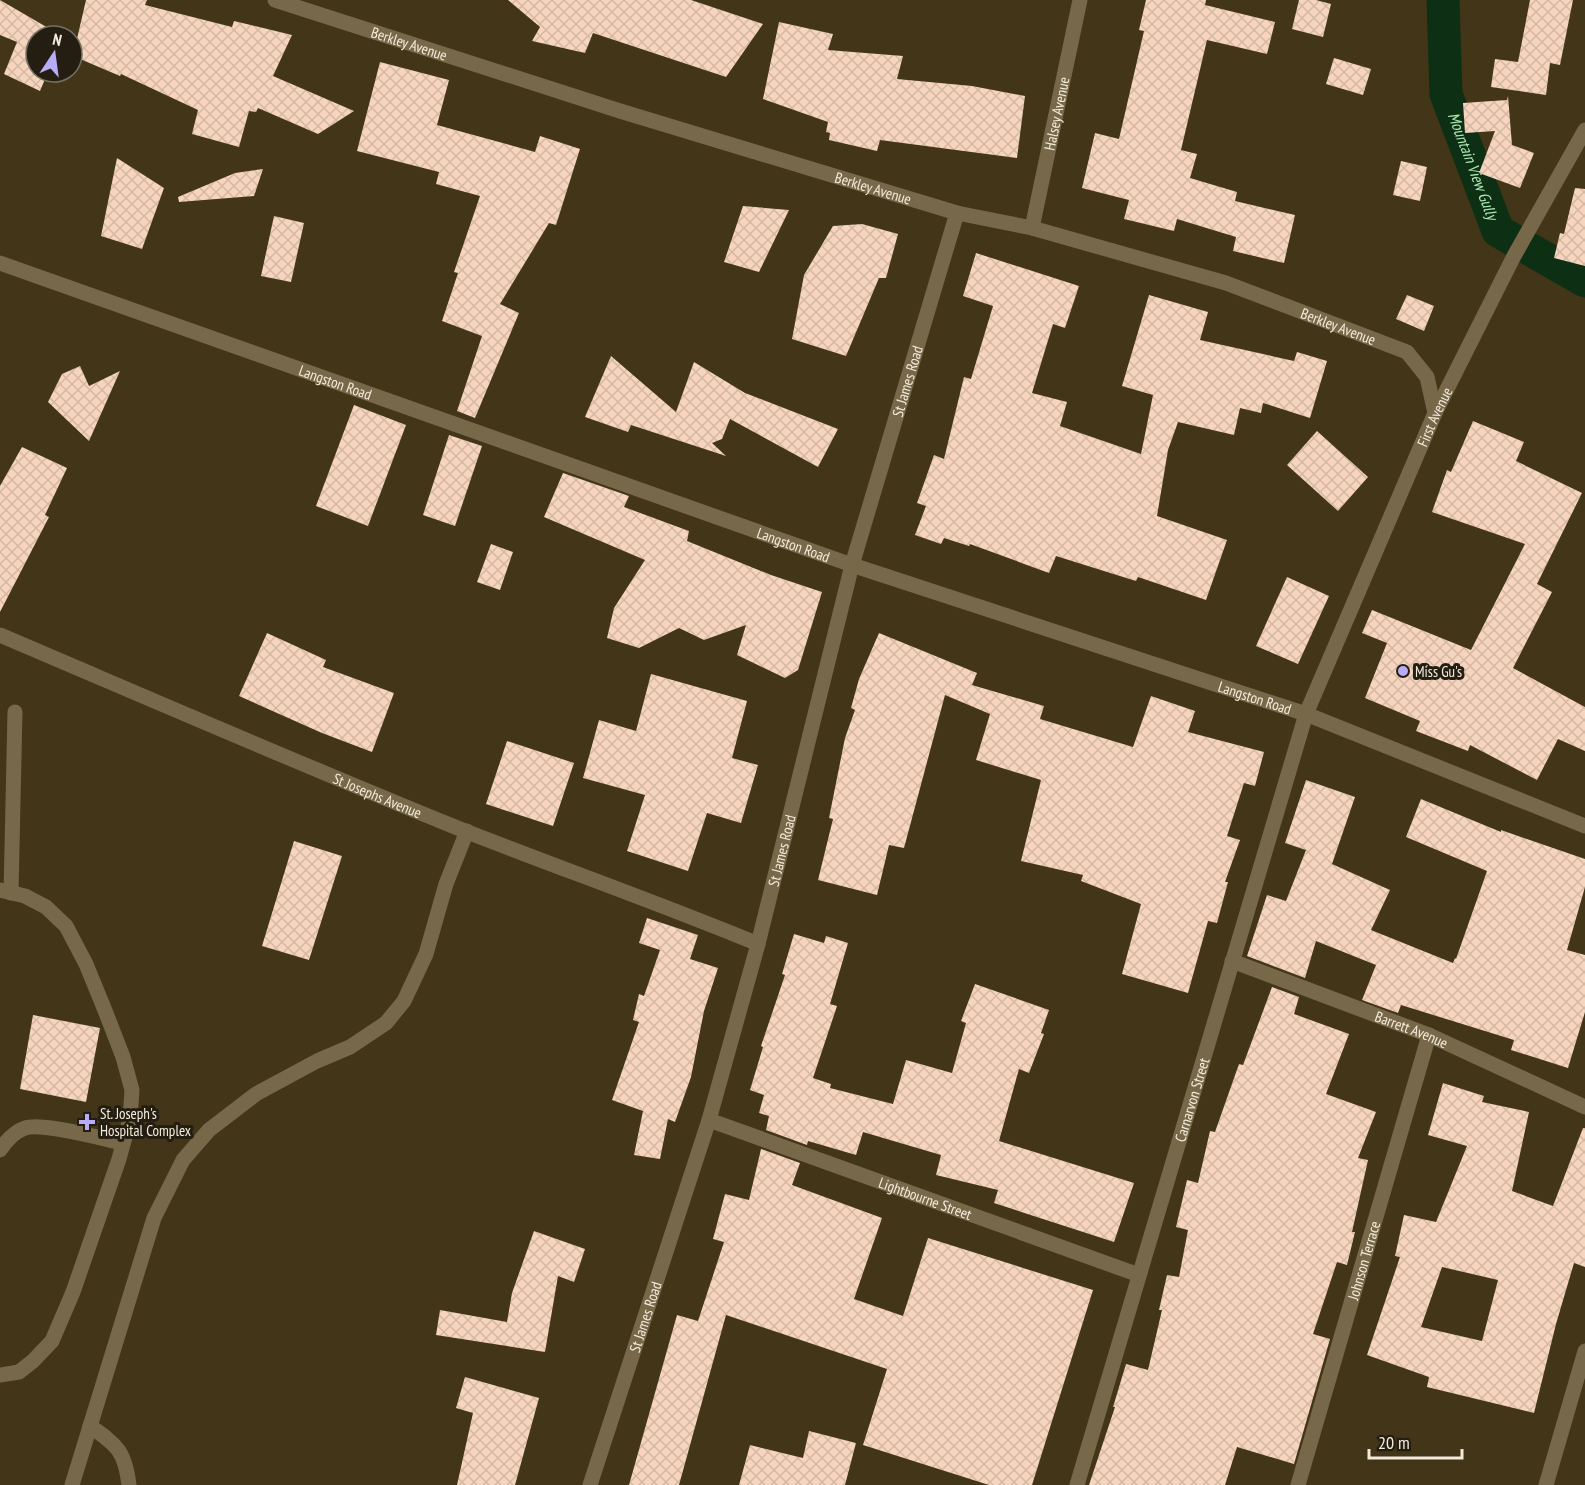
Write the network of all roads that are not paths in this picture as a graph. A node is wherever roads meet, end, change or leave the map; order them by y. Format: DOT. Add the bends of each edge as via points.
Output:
graph roads {
  1 [pos="275,0"];
  2 [pos="1080,0"];
  3 [pos="1585,130"];
  4 [pos="957,213"];
  5 [pos="1032,228"];
  6 [pos="0,263"];
  7 [pos="1435,413"];
  8 [pos="852,565"];
  9 [pos="0,635"];
  10 [pos="15,712"];
  11 [pos="1306,714"];
  12 [pos="1585,826"];
  13 [pos="467,831"];
  14 [pos="5,892"];
  15 [pos="758,944"];
  16 [pos="1232,962"];
  17 [pos="1429,1035"];
  18 [pos="1585,1107"];
  19 [pos="710,1120"];
  20 [pos="123,1143"];
  21 [pos="0,1150"];
  22 [pos="1139,1275"];
  23 [pos="1585,1352"];
  24 [pos="0,1375"];
  25 [pos="90,1426"];
  26 [pos="72,1485"];
  27 [pos="129,1485"];
  28 [pos="590,1485"];
  29 [pos="1077,1485"];
  30 [pos="1298,1485"];
  31 [pos="1546,1485"];
  1 -- 4 [label="street, Berkley Avenue" via="620,111"];
  2 -- 5 [label="street, Halsey Avenue"];
  3 -- 7 [label="street, First Avenue" via="1514,256"];
  4 -- 5 [label="street, Berkley Avenue"];
  4 -- 8 [label="street, St James Road"];
  5 -- 7 [label="street, Berkley Avenue" via="1226,283 1407,352 1427,377"];
  6 -- 8 [label="street, Langston Road"];
  7 -- 11 [label="street, First Avenue"];
  8 -- 11 [label="street, Langston Road"];
  8 -- 15 [label="street, St James Road"];
  9 -- 13 [label="street, St Josephs Avenue"];
  10 -- 14 [label="street"];
  11 -- 12 [label="street, Langston Road"];
  11 -- 16 [label="street, Carnarvon Street"];
  13 -- 15 [label="street, St Josephs Avenue"];
  13 -- 25 [label="street" via="426,954 404,1001 386,1023 350,1047 256,1094 210,1130 183,1160 154,1218"];
  14 -- 20 [label="street" via="25,896 46,907 66,926 86,964 132,1090"];
  15 -- 19 [label="street, St James Road"];
  16 -- 17 [label="street, Barrett Avenue"];
  16 -- 22 [label="street, Carnarvon Street"];
  17 -- 18 [label="street, Barrett Avenue"];
  17 -- 30 [label="street, Johnson Terrace"];
  19 -- 22 [label="street, Lightbourne Street"];
  19 -- 28 [label="street, St James Road"];
  20 -- 21 [label="street" via="26,1127"];
  20 -- 24 [label="street" via="73,1292 52,1341 19,1372"];
  22 -- 29 [label="street, Carnarvon Street"];
  23 -- 31 [label="street"];
  25 -- 26 [label="street"];
  25 -- 27 [label="street" via="116,1444 127,1467"];
}
